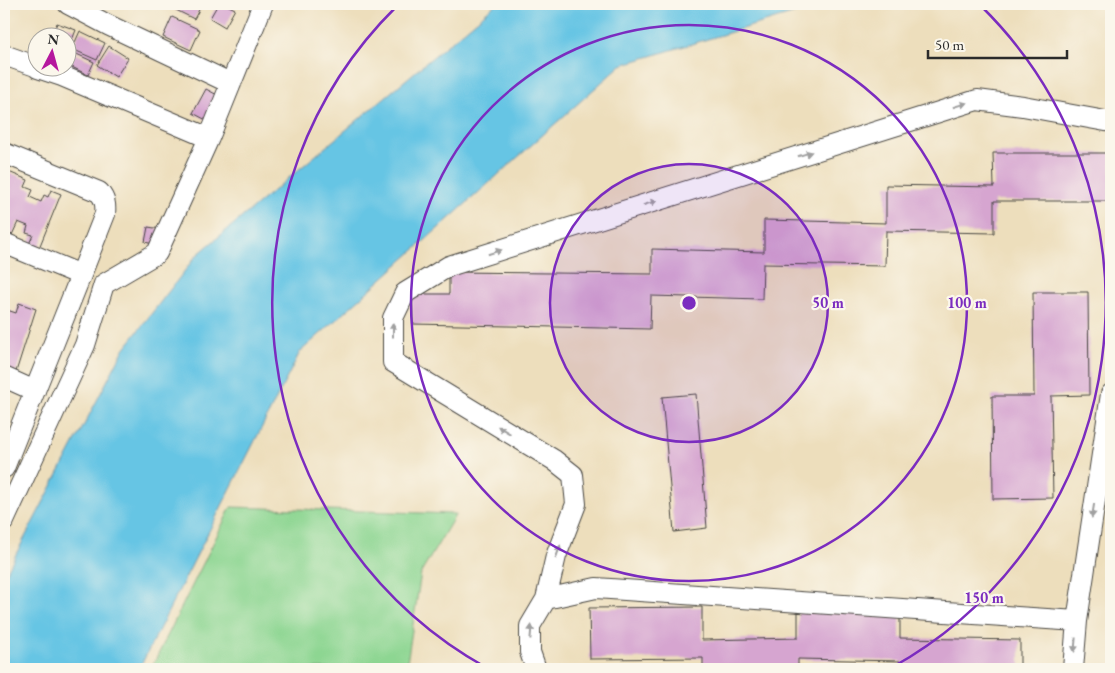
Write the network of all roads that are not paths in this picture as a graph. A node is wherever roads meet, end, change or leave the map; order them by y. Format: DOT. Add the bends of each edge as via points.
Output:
graph roads {
  1 [pos="68,4"];
  2 [pos="263,4"];
  3 [pos="4,55"];
  4 [pos="28,63"];
  5 [pos="67,78"];
  6 [pos="230,83"];
  7 [pos="1111,122"];
  8 [pos="209,138"];
  9 [pos="4,153"];
  10 [pos="4,243"];
  11 [pos="81,275"];
  12 [pos="4,378"];
  13 [pos="35,391"];
  14 [pos="1111,394"];
  15 [pos="4,468"];
  16 [pos="4,521"];
  17 [pos="546,599"];
  18 [pos="1077,621"];
  19 [pos="536,669"];
  20 [pos="1073,669"];
  1 -- 6 [label="street"];
  2 -- 6 [label="street"];
  3 -- 4 [label="street"];
  5 -- 8 [label="street"];
  6 -- 8 [label="street"];
  17 -- 7 [label="street, one-way" via="556,556 576,504 573,475 554,460 393,362 393,318 405,293 449,266 978,100"];
  8 -- 16 [label="street" via="157,254 104,284 85,345"];
  9 -- 11 [label="street" via="99,192 104,198 106,214"];
  10 -- 11 [label="street"];
  11 -- 13 [label="street"];
  12 -- 13 [label="street"];
  13 -- 15 [label="street"];
  14 -- 18 [label="street, one-way"];
  17 -- 18 [label="street" via="596,588"];
  19 -- 17 [label="street, one-way" via="530,652 530,626"];
  18 -- 20 [label="street, one-way"];
}
